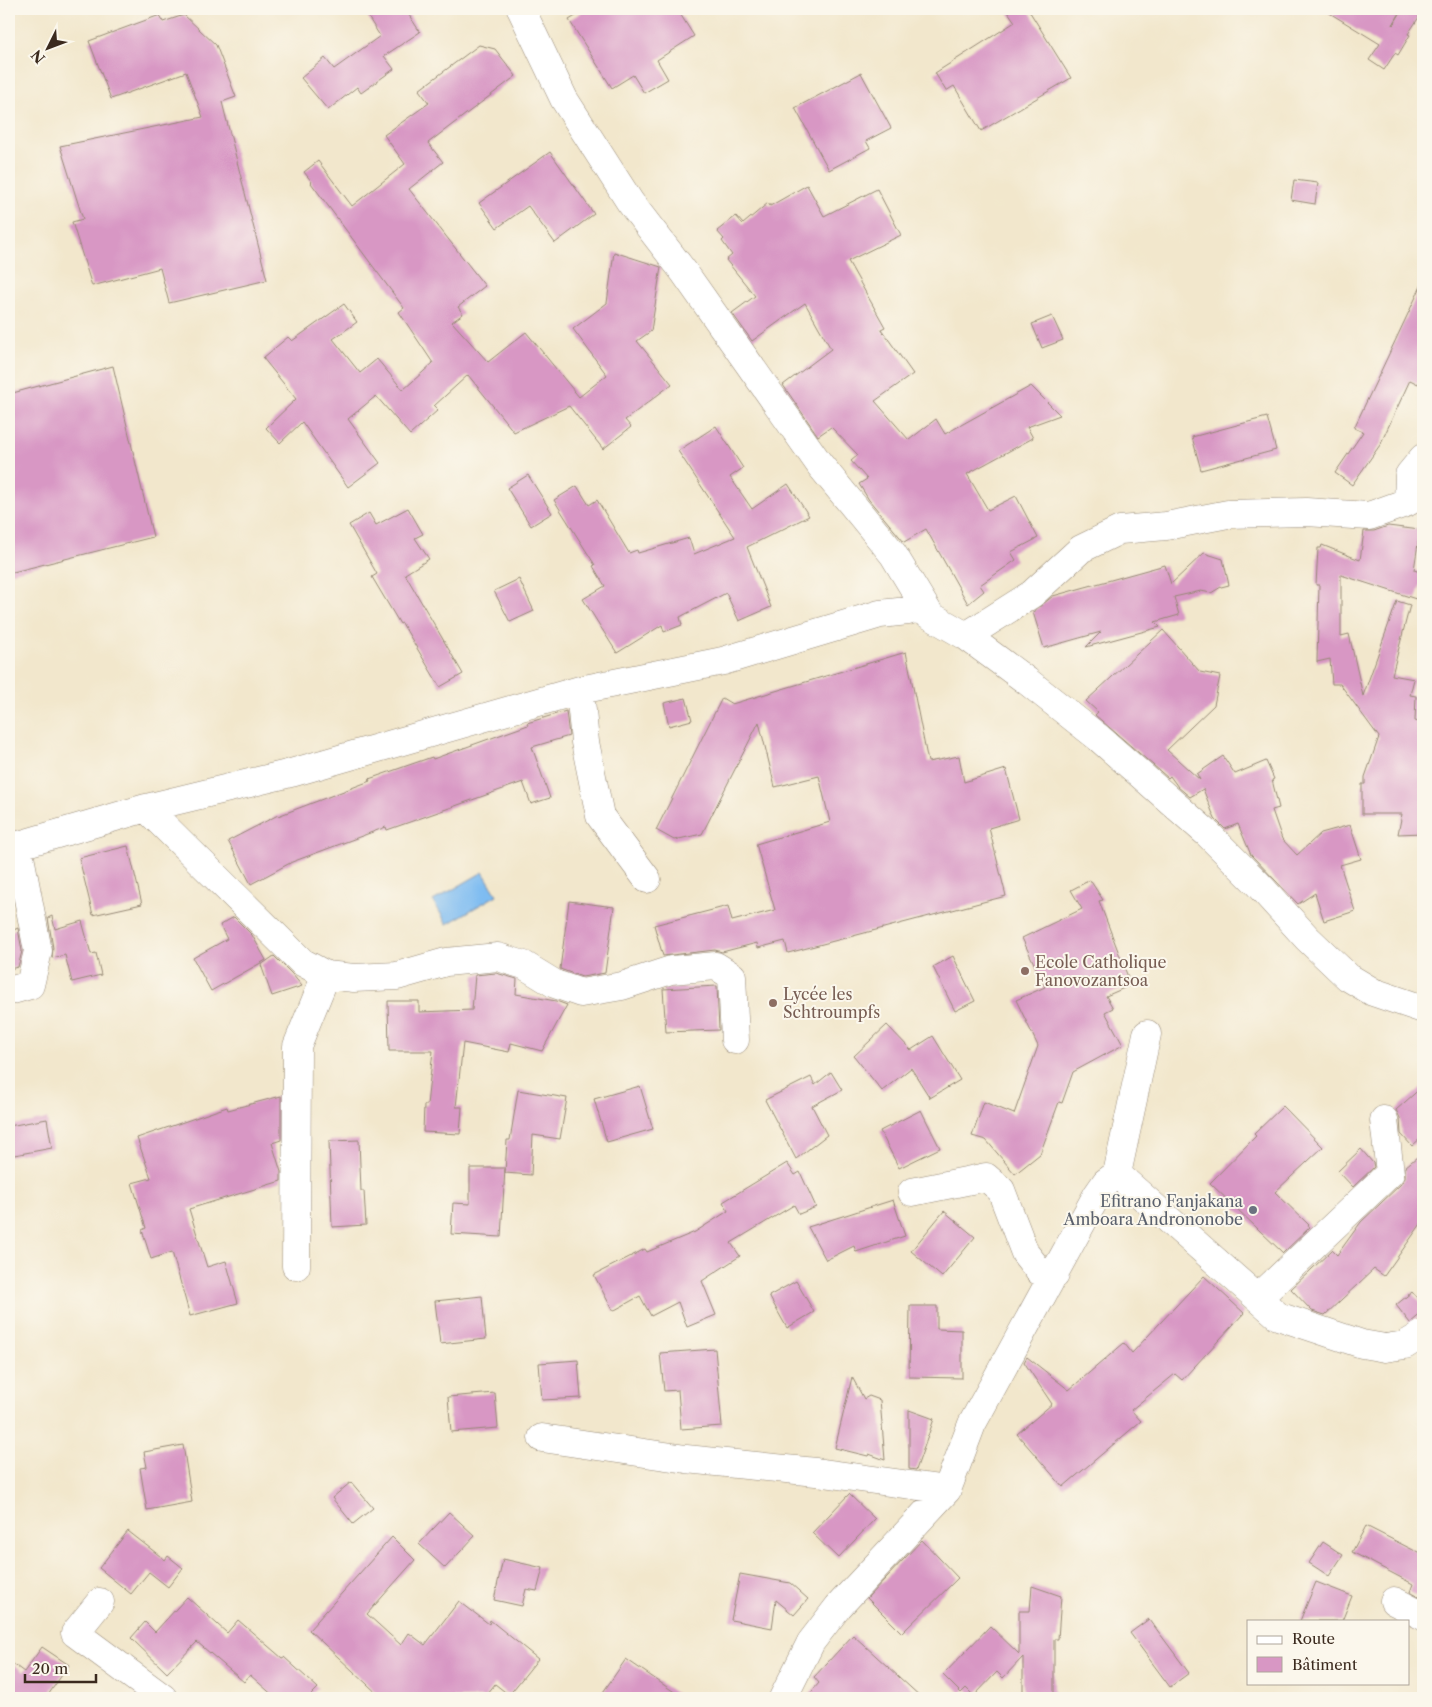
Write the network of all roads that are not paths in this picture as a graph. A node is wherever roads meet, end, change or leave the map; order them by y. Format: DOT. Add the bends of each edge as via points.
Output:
graph roads {
  1 [pos="521,9"];
  2 [pos="1423,458"];
  3 [pos="930,615"];
  4 [pos="966,636"];
  5 [pos="580,690"];
  6 [pos="146,808"];
  7 [pos="13,847"];
  8 [pos="647,878"];
  9 [pos="326,975"];
  10 [pos="9,991"];
  11 [pos="1423,1009"];
  12 [pos="1147,1034"];
  13 [pos="735,1040"];
  14 [pos="1384,1120"];
  15 [pos="1117,1174"];
  16 [pos="912,1192"];
  17 [pos="296,1266"];
  18 [pos="1054,1275"];
  19 [pos="1258,1298"];
  20 [pos="1423,1334"];
  21 [pos="542,1438"];
  22 [pos="947,1490"];
  23 [pos="1394,1601"];
  24 [pos="100,1602"];
  25 [pos="1423,1616"];
  26 [pos="162,1698"];
  27 [pos="783,1698"];
  1 -- 3 [label="street" via="564,99 630,202 684,272 820,465 893,554"];
  2 -- 4 [label="street" via="1409,475 1408,502 1369,516 1306,512 1228,514 1166,526 1120,530 1082,549 1032,594"];
  3 -- 4 [label="street"];
  3 -- 5 [label="street" via="917,608 880,614 723,661"];
  4 -- 11 [label="street" via="1099,738 1200,827 1348,977 1373,992"];
  5 -- 6 [label="street" via="291,773"];
  5 -- 8 [label="street" via="585,742 600,816"];
  6 -- 7 [label="street"];
  6 -- 9 [label="street" via="302,962"];
  7 -- 10 [label="street" via="38,951 30,985"];
  9 -- 13 [label="street" via="354,978 397,976 446,962 498,957 524,964 555,984 581,993 622,986 672,970 716,966 732,976"];
  9 -- 17 [label="street" via="298,1046"];
  12 -- 15 [label="street"];
  14 -- 19 [label="street" via="1390,1173"];
  15 -- 18 [label="street" via="1097,1195"];
  15 -- 19 [label="street"];
  16 -- 18 [label="street" via="986,1177 1001,1190 1025,1253 1039,1271"];
  18 -- 22 [label="street" via="972,1424"];
  19 -- 20 [label="street" via="1278,1316 1362,1344 1386,1348 1405,1345"];
  21 -- 22 [label="street"];
  22 -- 27 [label="street" via="838,1607 811,1642"];
  23 -- 25 [label="street"];
  24 -- 26 [label="street" via="75,1633"];
}
